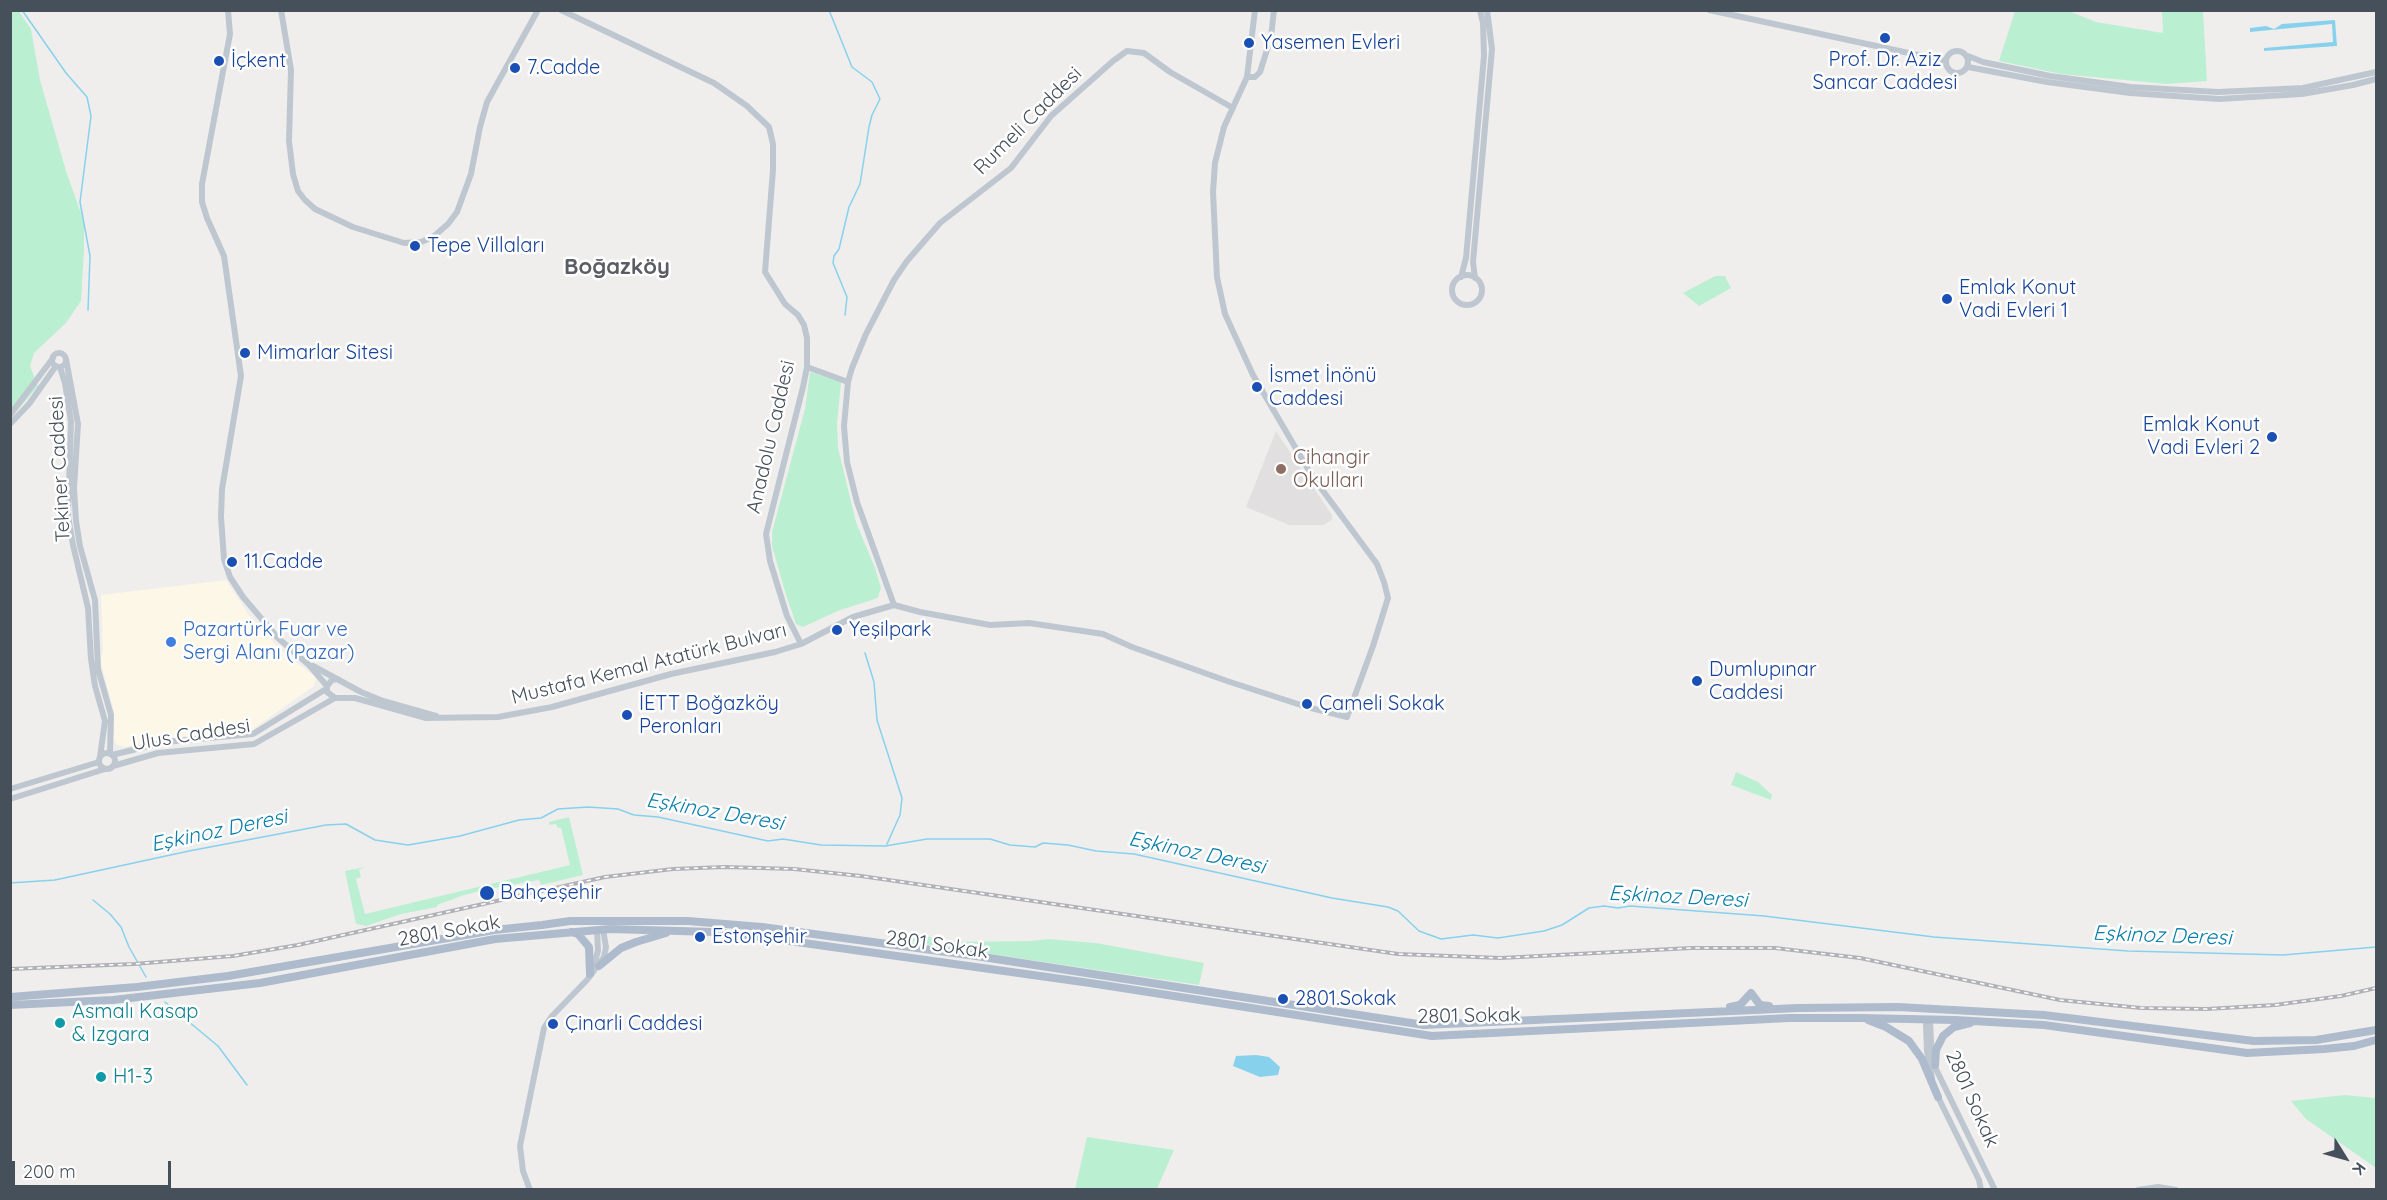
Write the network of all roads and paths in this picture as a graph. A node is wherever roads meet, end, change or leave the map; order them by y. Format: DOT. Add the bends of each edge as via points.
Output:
graph roads {
  1 [pos="228,10"];
  2 [pos="281,10"];
  3 [pos="538,10"];
  4 [pos="561,10"];
  5 [pos="1255,10"];
  6 [pos="1274,10"];
  7 [pos="1480,10"];
  8 [pos="1488,10"];
  9 [pos="1709,11"];
  10 [pos="1968,57"];
  11 [pos="1946,61"];
  12 [pos="1968,67"];
  13 [pos="2376,72"];
  14 [pos="1247,77"];
  15 [pos="2376,79"];
  16 [pos="1233,108"];
  17 [pos="1461,277"];
  18 [pos="1475,278"];
  19 [pos="53,358"];
  20 [pos="66,359"];
  21 [pos="58,366"];
  22 [pos="807,367"];
  23 [pos="47,379"];
  24 [pos="65,381"];
  25 [pos="849,382"];
  26 [pos="10,415"];
  27 [pos="10,424"];
  28 [pos="894,605"];
  29 [pos="801,644"];
  30 [pos="309,664"];
  31 [pos="340,680"];
  32 [pos="327,688"];
  33 [pos="337,698"];
  34 [pos="439,717"];
  35 [pos="111,754"];
  36 [pos="100,759"];
  37 [pos="113,766"];
  38 [pos="105,769"];
  39 [pos="10,789"];
  40 [pos="10,799"];
  41 [pos="599,926"];
  42 [pos="567,931"];
  43 [pos="680,931"];
  44 [pos="599,966"];
  45 [pos="589,977"];
  46 [pos="149,986"];
  47 [pos="10,997"];
  48 [pos="125,999"];
  49 [pos="10,1005"];
  50 [pos="1816,1008"];
  51 [pos="1915,1008"];
  52 [pos="1752,1010"];
  53 [pos="1700,1013"];
  54 [pos="2017,1013"];
  55 [pos="1861,1018"];
  56 [pos="1929,1018"];
  57 [pos="1752,1020"];
  58 [pos="1978,1021"];
  59 [pos="2376,1030"];
  60 [pos="2376,1040"];
  61 [pos="1935,1065"];
  62 [pos="1938,1097"];
  63 [pos="530,1190"];
  64 [pos="1980,1190"];
  65 [pos="1995,1190"];
  66 [pos="2138,1190"];
  67 [pos="2176,1190"];
  1 -- 30 [label="street" via="230,34 202,184 202,202 224,256 241,376 222,489 222,540 230,577 243,597 278,638"];
  2 -- 3 [label="street" via="291,70 289,141 298,191 315,209 365,232 404,243 433,237 453,218 469,183 487,102"];
  4 -- 22 [label="street, Anadolu Caddesi" via="714,83 769,127 773,170 765,272 804,325"];
  5 -- 14 [label="street"];
  6 -- 14 [label="street" via="1271,37 1260,72"];
  7 -- 17 [label="street" via="1484,56 1466,258"];
  8 -- 18 [label="street" via="1492,49 1473,262"];
  9 -- 11 [label="street"];
  10 -- 11 [label="street" via="1955,51"];
  10 -- 12 [label="street"];
  10 -- 13 [label="street" via="2050,76 2131,87 2218,92 2303,88"];
  11 -- 12 [label="street" via="1953,72 1960,73"];
  12 -- 15 [label="street" via="2130,93 2219,99 2302,94"];
  14 -- 16 [label="street"];
  16 -- 25 [label="street, Rumeli Caddesi" via="1144,53 1127,51 1051,116 1011,168 923,241 894,280 866,334"];
  16 -- 28 [label="street" via="1217,150 1213,184 1217,278 1225,314 1253,375 1312,476 1377,564 1388,598 1347,717 1227,681 1103,634 1029,623 990,625"];
  17 -- 18 [label="street"];
  17 -- 18 [label="street" via="1452,293 1458,302 1467,305 1482,294 1481,284"];
  19 -- 20 [label="street" via="60,353"];
  19 -- 21 [label="street, Tekiner Caddesi"];
  19 -- 26 [label="street, Tekiner Caddesi"];
  20 -- 21 [label="street, Tekiner Caddesi"];
  20 -- 35 [label="street, Tekiner Caddesi" via="78,424 75,512 95,600 98,669 111,715"];
  21 -- 23 [label="street, Tekiner Caddesi"];
  21 -- 24 [label="street, Tekiner Caddesi"];
  22 -- 25 [label="street"];
  22 -- 29 [label="street, Anadolu Caddesi" via="766,534 787,616"];
  23 -- 24 [label="street" via="56,375"];
  23 -- 27 [label="street, Tekiner Caddesi"];
  24 -- 36 [label="street, Tekiner Caddesi" via="71,422 68,516 88,608 95,687 105,716"];
  25 -- 28 [label="street, Rumeli Caddesi" via="844,426 847,462"];
  28 -- 29 [label="street, Mustafa Kemal Atatürk Bulvarı" via="853,617"];
  29 -- 34 [label="street, Mustafa Kemal Atatürk Bulvarı" via="552,707 498,717"];
  30 -- 31 [label="street, Mustafa Kemal Atatürk Bulvarı"];
  30 -- 32 [label="street"];
  31 -- 32 [label="street" via="332,680"];
  31 -- 33 [label="street" via="345,691"];
  31 -- 34 [label="street, Mustafa Kemal Atatürk Bulvarı" via="383,701"];
  32 -- 33 [label="street"];
  32 -- 35 [label="street, Ulus Caddesi" via="253,734 165,741"];
  33 -- 34 [label="street, Mustafa Kemal Atatürk Bulvarı" via="355,698 426,718"];
  33 -- 37 [label="street, Ulus Caddesi" via="254,744 158,753"];
  35 -- 36 [label="street, Ulus Caddesi"];
  35 -- 37 [label="street, Ulus Caddesi"];
  36 -- 38 [label="street"];
  36 -- 39 [label="street, Ulus Caddesi"];
  37 -- 38 [label="street, Ulus Caddesi"];
  38 -- 40 [label="street, Ulus Caddesi"];
  41 -- 42 [label="main road, 2801 Sokak"];
  41 -- 43 [label="main road, 2801 Sokak"];
  41 -- 44 [label="street" via="606,952"];
  41 -- 45 [label="street" via="598,951"];
  41 -- 46 [label="main road, 2801 Sokak" via="570,921 494,930 275,970"];
  41 -- 53 [label="main road, 2801 Sokak" via="688,921 752,926 976,956 1411,1024"];
  42 -- 45 [label="main road" via="578,934 589,947"];
  42 -- 48 [label="main road, 2801 Sokak" via="495,939 260,983"];
  43 -- 44 [label="main road" via="621,948"];
  43 -- 57 [label="main road, 2801 Sokak" via="768,938 959,964 1423,1035"];
  44 -- 45 [label="street"];
  45 -- 63 [label="street" via="544,1028 520,1146"];
  46 -- 47 [label="main road, 2801 Sokak"];
  46 -- 48 [label="main road" via="125,994"];
  48 -- 49 [label="main road, 2801 Sokak"];
  50 -- 51 [label="main road"];
  50 -- 52 [label="main road, 2801 Sokak"];
  50 -- 53 [label="main road" via="1762,1006 1750,993 1740,1005"];
  51 -- 54 [label="main road"];
  51 -- 56 [label="main road" via="1923,1010"];
  52 -- 53 [label="main road, 2801 Sokak"];
  52 -- 57 [label="main road"];
  54 -- 56 [label="main road" via="1941,1013"];
  54 -- 59 [label="main road" via="2254,1041 2316,1040"];
  55 -- 56 [label="main road, 2801 Sokak"];
  55 -- 57 [label="main road, 2801 Sokak"];
  55 -- 62 [label="main road" via="1909,1041 1922,1059"];
  56 -- 58 [label="main road"];
  56 -- 61 [label="street, 2801 Sokak"];
  56 -- 62 [label="street, 2801 Sokak" via="1927,1051"];
  58 -- 60 [label="main road" via="2044,1025 2247,1053 2296,1052"];
  58 -- 61 [label="main road" via="1947,1031 1939,1042"];
  61 -- 65 [label="street, 2801 Sokak"];
  62 -- 64 [label="street, 2801 Sokak" via="1979,1180"];
  66 -- 67 [label="street"];
}
